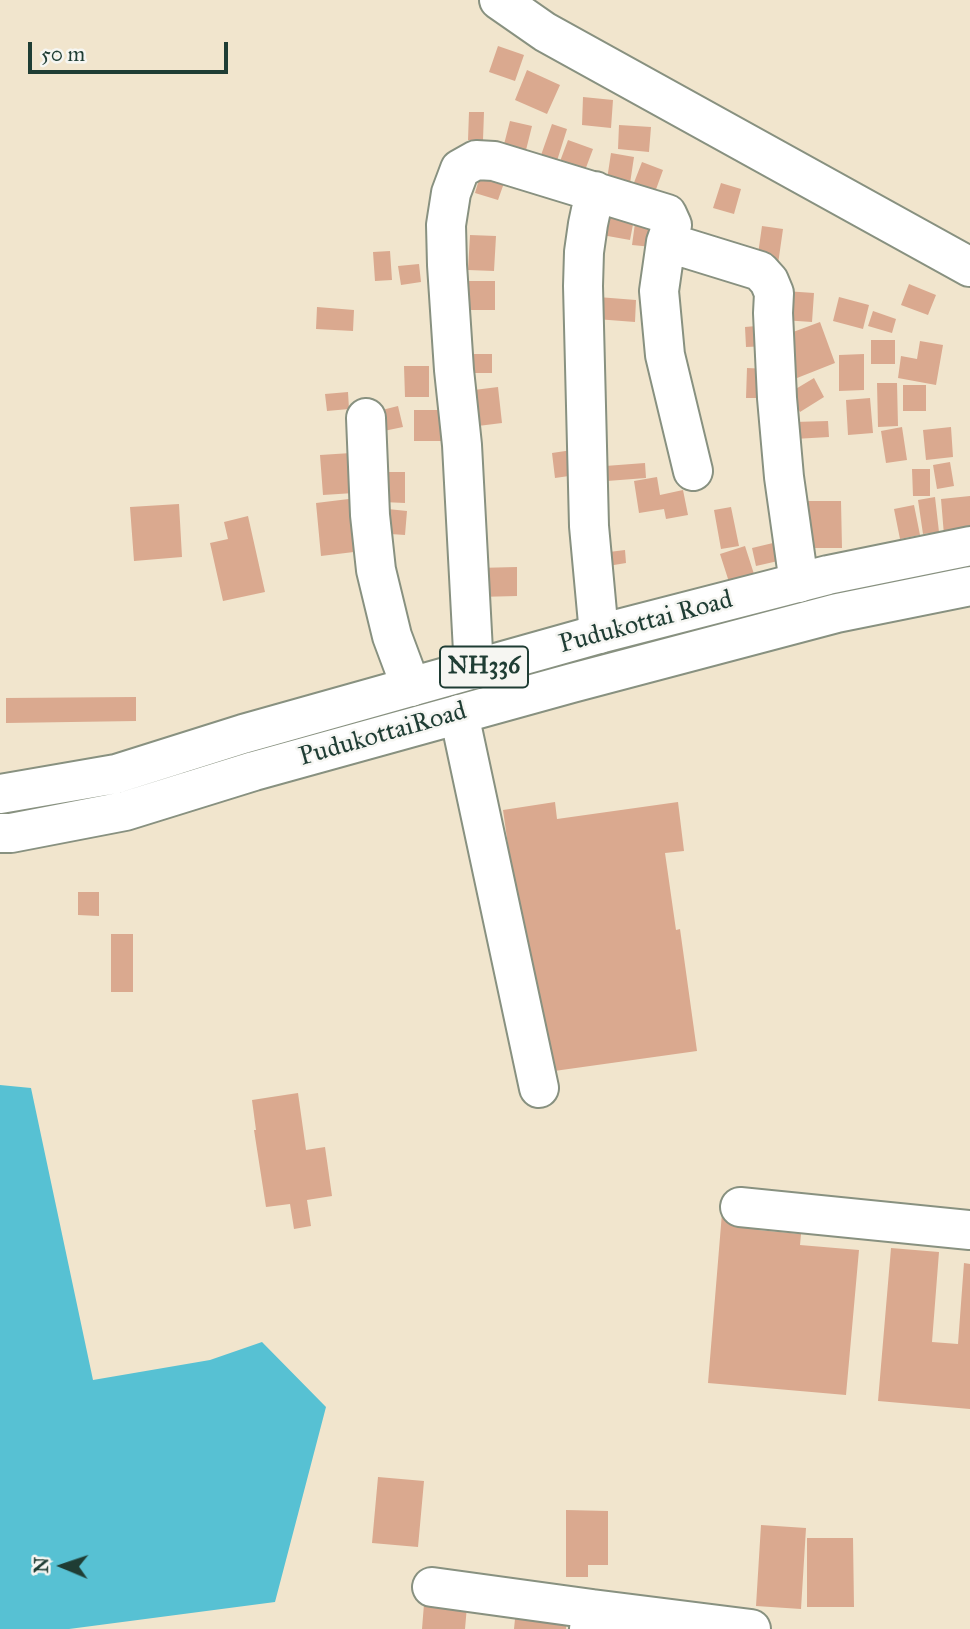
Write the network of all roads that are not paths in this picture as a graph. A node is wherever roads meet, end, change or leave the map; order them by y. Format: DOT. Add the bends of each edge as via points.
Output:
graph roads {
  1 [pos="499,0"];
  2 [pos="595,191"];
  3 [pos="666,243"];
  4 [pos="970,267"];
  5 [pos="366,418"];
  6 [pos="693,471"];
  7 [pos="970,546"];
  8 [pos="799,583"];
  9 [pos="970,586"];
  10 [pos="600,634"];
  11 [pos="474,670"];
  12 [pos="411,687"];
  13 [pos="458,714"];
  14 [pos="0,794"];
  15 [pos="0,833"];
  16 [pos="540,1088"];
  17 [pos="740,1208"];
  18 [pos="970,1230"];
  19 [pos="432,1587"];
  20 [pos="591,1619"];
  21 [pos="751,1629"];
  1 -- 4 [label="main road" via="545,32"];
  2 -- 3 [label="main road" via="667,214 672,225"];
  2 -- 10 [label="main road" via="583,286 589,526"];
  2 -- 11 [label="main road" via="494,161 476,160 460,169 451,193 447,264"];
  3 -- 6 [label="main road" via="659,291 665,355"];
  3 -- 8 [label="main road" via="760,271 774,293 777,398"];
  5 -- 12 [label="main road" via="376,570 391,636"];
  7 -- 8 [label="main road, Pudukottai Road / NH336"];
  8 -- 10 [label="main road, Pudukottai Road / NH336"];
  9 -- 13 [label="main road, PudukottaiRoad / NH336" via="837,613"];
  10 -- 11 [label="main road, Pudukottai Road / NH336"];
  11 -- 12 [label="main road, Pudukottai Road / NH336"];
  12 -- 14 [label="main road, Pudukottai Road / NH336" via="116,774"];
  13 -- 15 [label="main road, PudukottaiRoad / NH336" via="125,811"];
  13 -- 16 [label="main road"];
  17 -- 18 [label="main road"];
  19 -- 20 [label="main road"];
  20 -- 21 [label="main road"];
}
